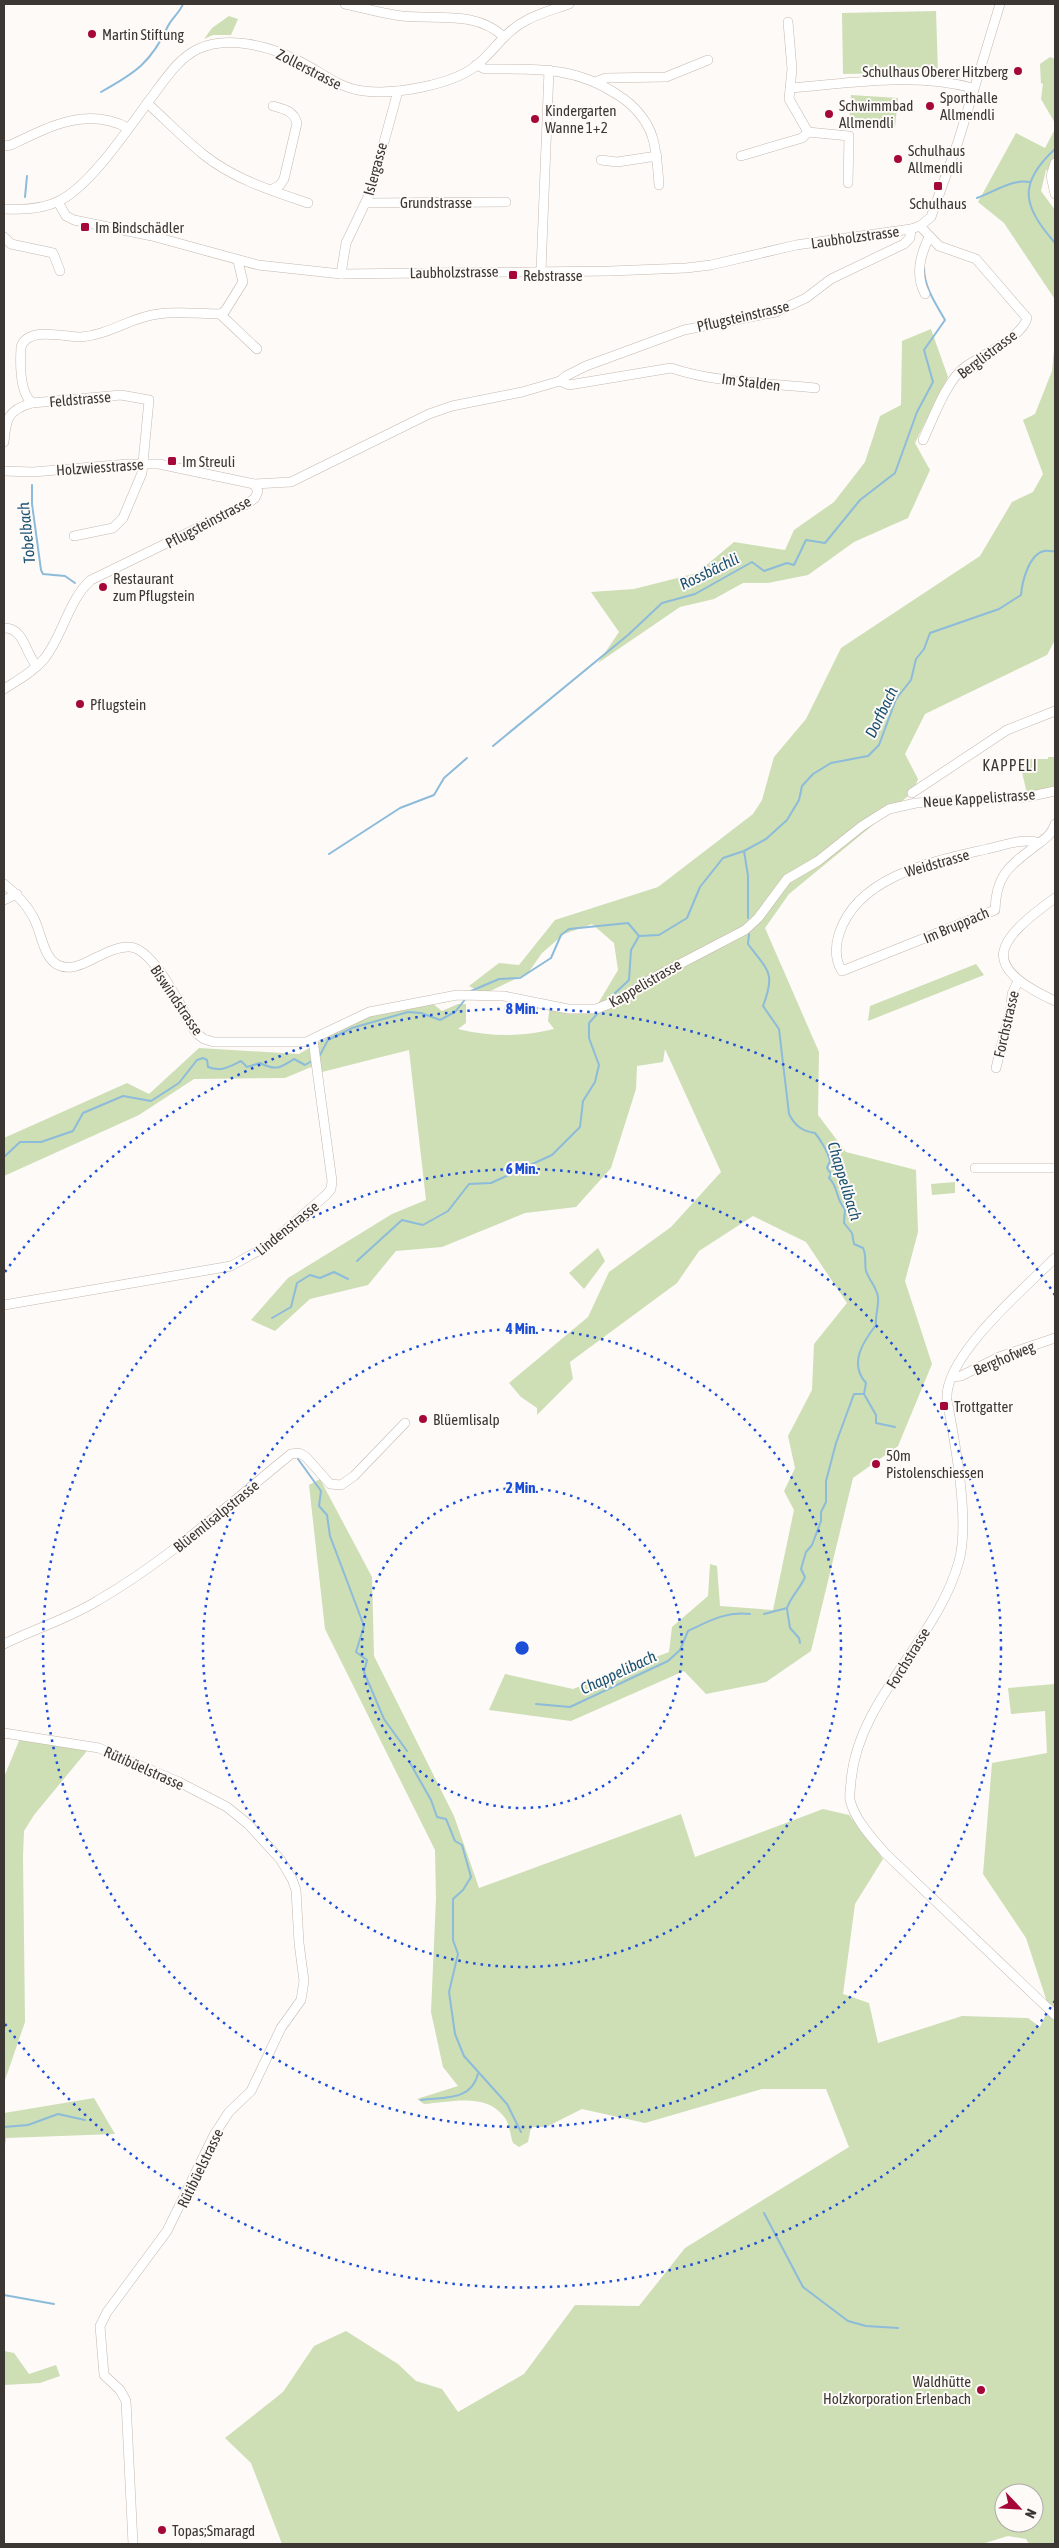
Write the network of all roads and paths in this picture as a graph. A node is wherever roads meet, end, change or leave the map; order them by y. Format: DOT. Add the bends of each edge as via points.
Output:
graph roads {
  1 [pos="346,4"];
  2 [pos="569,4"];
  3 [pos="1000,4"];
  4 [pos="788,22"];
  5 [pos="504,37"];
  6 [pos="708,60"];
  7 [pos="476,65"];
  8 [pos="549,70"];
  9 [pos="598,81"];
  10 [pos="791,88"];
  11 [pos="974,88"];
  12 [pos="398,90"];
  13 [pos="147,103"];
  14 [pos="273,106"];
  15 [pos="128,128"];
  16 [pos="808,132"];
  17 [pos="4,146"];
  18 [pos="656,156"];
  19 [pos="741,156"];
  20 [pos="601,160"];
  21 [pos="1055,163"];
  22 [pos="848,183"];
  23 [pos="659,185"];
  24 [pos="271,190"];
  25 [pos="1055,194"];
  26 [pos="58,202"];
  27 [pos="366,202"];
  28 [pos="506,202"];
  29 [pos="308,203"];
  30 [pos="4,209"];
  31 [pos="916,228"];
  32 [pos="4,237"];
  33 [pos="929,237"];
  34 [pos="238,261"];
  35 [pos="60,271"];
  36 [pos="541,271"];
  37 [pos="340,274"];
  38 [pos="926,294"];
  39 [pos="220,314"];
  40 [pos="257,349"];
  41 [pos="686,374"];
  42 [pos="560,382"];
  43 [pos="815,388"];
  44 [pos="32,403"];
  45 [pos="923,440"];
  46 [pos="4,442"];
  47 [pos="142,464"];
  48 [pos="4,471"];
  49 [pos="254,484"];
  50 [pos="74,536"];
  51 [pos="4,628"];
  52 [pos="37,666"];
  53 [pos="4,689"];
  54 [pos="1055,711"];
  55 [pos="1055,791"];
  56 [pos="912,792"];
  57 [pos="902,804"];
  58 [pos="1055,824"];
  59 [pos="1039,843"];
  60 [pos="4,884"];
  61 [pos="17,894"];
  62 [pos="1055,898"];
  63 [pos="4,900"];
  64 [pos="842,971"];
  65 [pos="1018,981"];
  66 [pos="1055,1001"];
  67 [pos="313,1040"];
  68 [pos="996,1068"];
  69 [pos="975,1168"];
  70 [pos="1055,1168"];
  71 [pos="1055,1258"];
  72 [pos="4,1305"];
  73 [pos="1055,1338"];
  74 [pos="952,1377"];
  75 [pos="405,1423"];
  76 [pos="4,1644"];
  77 [pos="4,1733"];
  78 [pos="1055,2015"];
  79 [pos="134,2544"];
  1 -- 5 [label="street" via="401,16 477,20 496,29"];
  2 -- 5 [label="street, Zollerstrasse" via="526,20"];
  3 -- 11 [label="street, Pflugsteinstrasse"];
  4 -- 10 [label="street"];
  5 -- 7 [label="street, Zollerstrasse"];
  6 -- 9 [label="street" via="666,77 606,78"];
  7 -- 8 [label="street" via="485,69"];
  7 -- 12 [label="street, Zollerstrasse" via="449,80"];
  8 -- 9 [label="street"];
  8 -- 36 [label="street"];
  9 -- 18 [label="street" via="640,113 653,137"];
  10 -- 11 [label="street" via="885,79"];
  10 -- 16 [label="street" via="790,99"];
  11 -- 31 [label="street, Pflugsteinstrasse" via="931,217"];
  12 -- 13 [label="street, Zollerstrasse" via="348,88 332,82 298,60 272,50 218,43 198,49 178,64"];
  12 -- 27 [label="street, Islergasse"];
  13 -- 15 [label="street, Zollerstrasse"];
  13 -- 24 [label="street" via="204,155 228,171"];
  14 -- 24 [label="street" via="288,111 296,123 284,178"];
  15 -- 17 [label="street" via="118,123 80,117"];
  15 -- 26 [label="street, Zollerstrasse" via="102,163 78,188"];
  16 -- 19 [label="street" via="802,138"];
  16 -- 22 [label="street" via="849,136"];
  18 -- 20 [label="street" via="617,162"];
  18 -- 23 [label="street"];
  21 -- 25 [label="street" via="1051,176"];
  24 -- 29 [label="street"];
  26 -- 30 [label="street, Zollerstrasse" via="25,209"];
  26 -- 34 [label="street, Laubholzstrasse" via="66,216 74,220 152,236"];
  27 -- 28 [label="street, Grundstrasse"];
  27 -- 37 [label="street, Islergasse" via="346,244"];
  31 -- 33 [label="street, Berglistrasse"];
  31 -- 36 [label="street, Laubholzstrasse" via="796,245 686,268"];
  31 -- 42 [label="street, Pflugsteinstrasse" via="904,244 831,278 793,305 732,322 684,330 586,366"];
  32 -- 35 [label="street" via="11,244 53,253"];
  33 -- 38 [label="street" via="920,258 921,285"];
  33 -- 45 [label="street, Berglistrasse" via="939,246 976,259 1027,318 1025,325 1013,336 964,368 954,379"];
  34 -- 37 [label="street, Laubholzstrasse"];
  34 -- 39 [label="street" via="243,282"];
  36 -- 37 [label="street, Laubholzstrasse"];
  39 -- 40 [label="street"];
  39 -- 44 [label="street, Feldstrasse" via="160,314 144,316 92,335 28,338 21,347 21,369 27,398"];
  41 -- 42 [label="street, Pflugsteinstrasse" via="662,368 569,385"];
  41 -- 43 [label="street, Im Stalden"];
  42 -- 49 [label="street, Pflugsteinstrasse" via="452,406 429,414 295,481"];
  44 -- 46 [label="street" via="18,407 10,414"];
  44 -- 47 [label="street, Feldstrasse" via="121,395 149,400"];
  47 -- 48 [label="street, Holzwiesstrasse"];
  47 -- 49 [label="street, Holzwiesstrasse" via="167,465"];
  47 -- 50 [label="street" via="142,473 122,520 113,528"];
  49 -- 52 [label="street, Pflugsteinstrasse" via="258,491 247,504 88,583 51,649"];
  51 -- 52 [label="street" via="16,631 28,656"];
  52 -- 53 [label="street, Pflugsteinstrasse"];
  54 -- 56 [label="street" via="1006,730"];
  55 -- 57 [label="street, Neue Kappelistrasse" via="1026,797"];
  57 -- 67 [label="street, Kappelistrasse" via="877,816 787,880 745,930 606,1006 577,1010 504,996 463,995 369,1012"];
  58 -- 59 [label="street, Im Bruppach" via="1052,833"];
  59 -- 64 [label="street, Im Bruppach" via="1005,871 995,894 995,910"];
  59 -- 64 [label="street, Weidstrasse" via="1028,840 899,873 876,888 854,909 840,929 836,946 838,966"];
  60 -- 61 [label="street, Biswindstrasse"];
  61 -- 63 [label="street"];
  61 -- 67 [label="street, Biswindstrasse" via="33,916 48,953 58,964 68,968 78,966 119,948 131,947 144,952 196,1033 204,1040 296,1043"];
  62 -- 65 [label="street, Forchstrasse" via="1016,930 1005,946 1004,962"];
  65 -- 66 [label="street, Forchstrasse"];
  65 -- 68 [label="street, Forchstrasse" via="1012,994 1012,1007"];
  67 -- 72 [label="street, Lindenstrasse" via="332,1182 330,1189 313,1208 267,1246 231,1266"];
  69 -- 70 [label="street"];
  71 -- 74 [label="street, Forchstrasse" via="984,1329"];
  73 -- 74 [label="street, Berghofweg"];
  74 -- 78 [label="street, Forchstrasse" via="946,1394 960,1501 962,1541 958,1563 933,1617 864,1729 854,1763 850,1799 864,1828 885,1854"];
  75 -- 76 [label="street, Blüemlisalpstrasse" via="354,1476 340,1485 330,1484 299,1452 291,1454 188,1540 132,1580 95,1603"];
  77 -- 79 [label="street, Rütibüelstrasse" via="100,1748 179,1782 226,1807 248,1824 280,1859 296,1890 304,1981 301,2000 281,2028 251,2091 230,2112 214,2135 167,2231 106,2312 98,2330 104,2375 120,2390 126,2401"];
}
